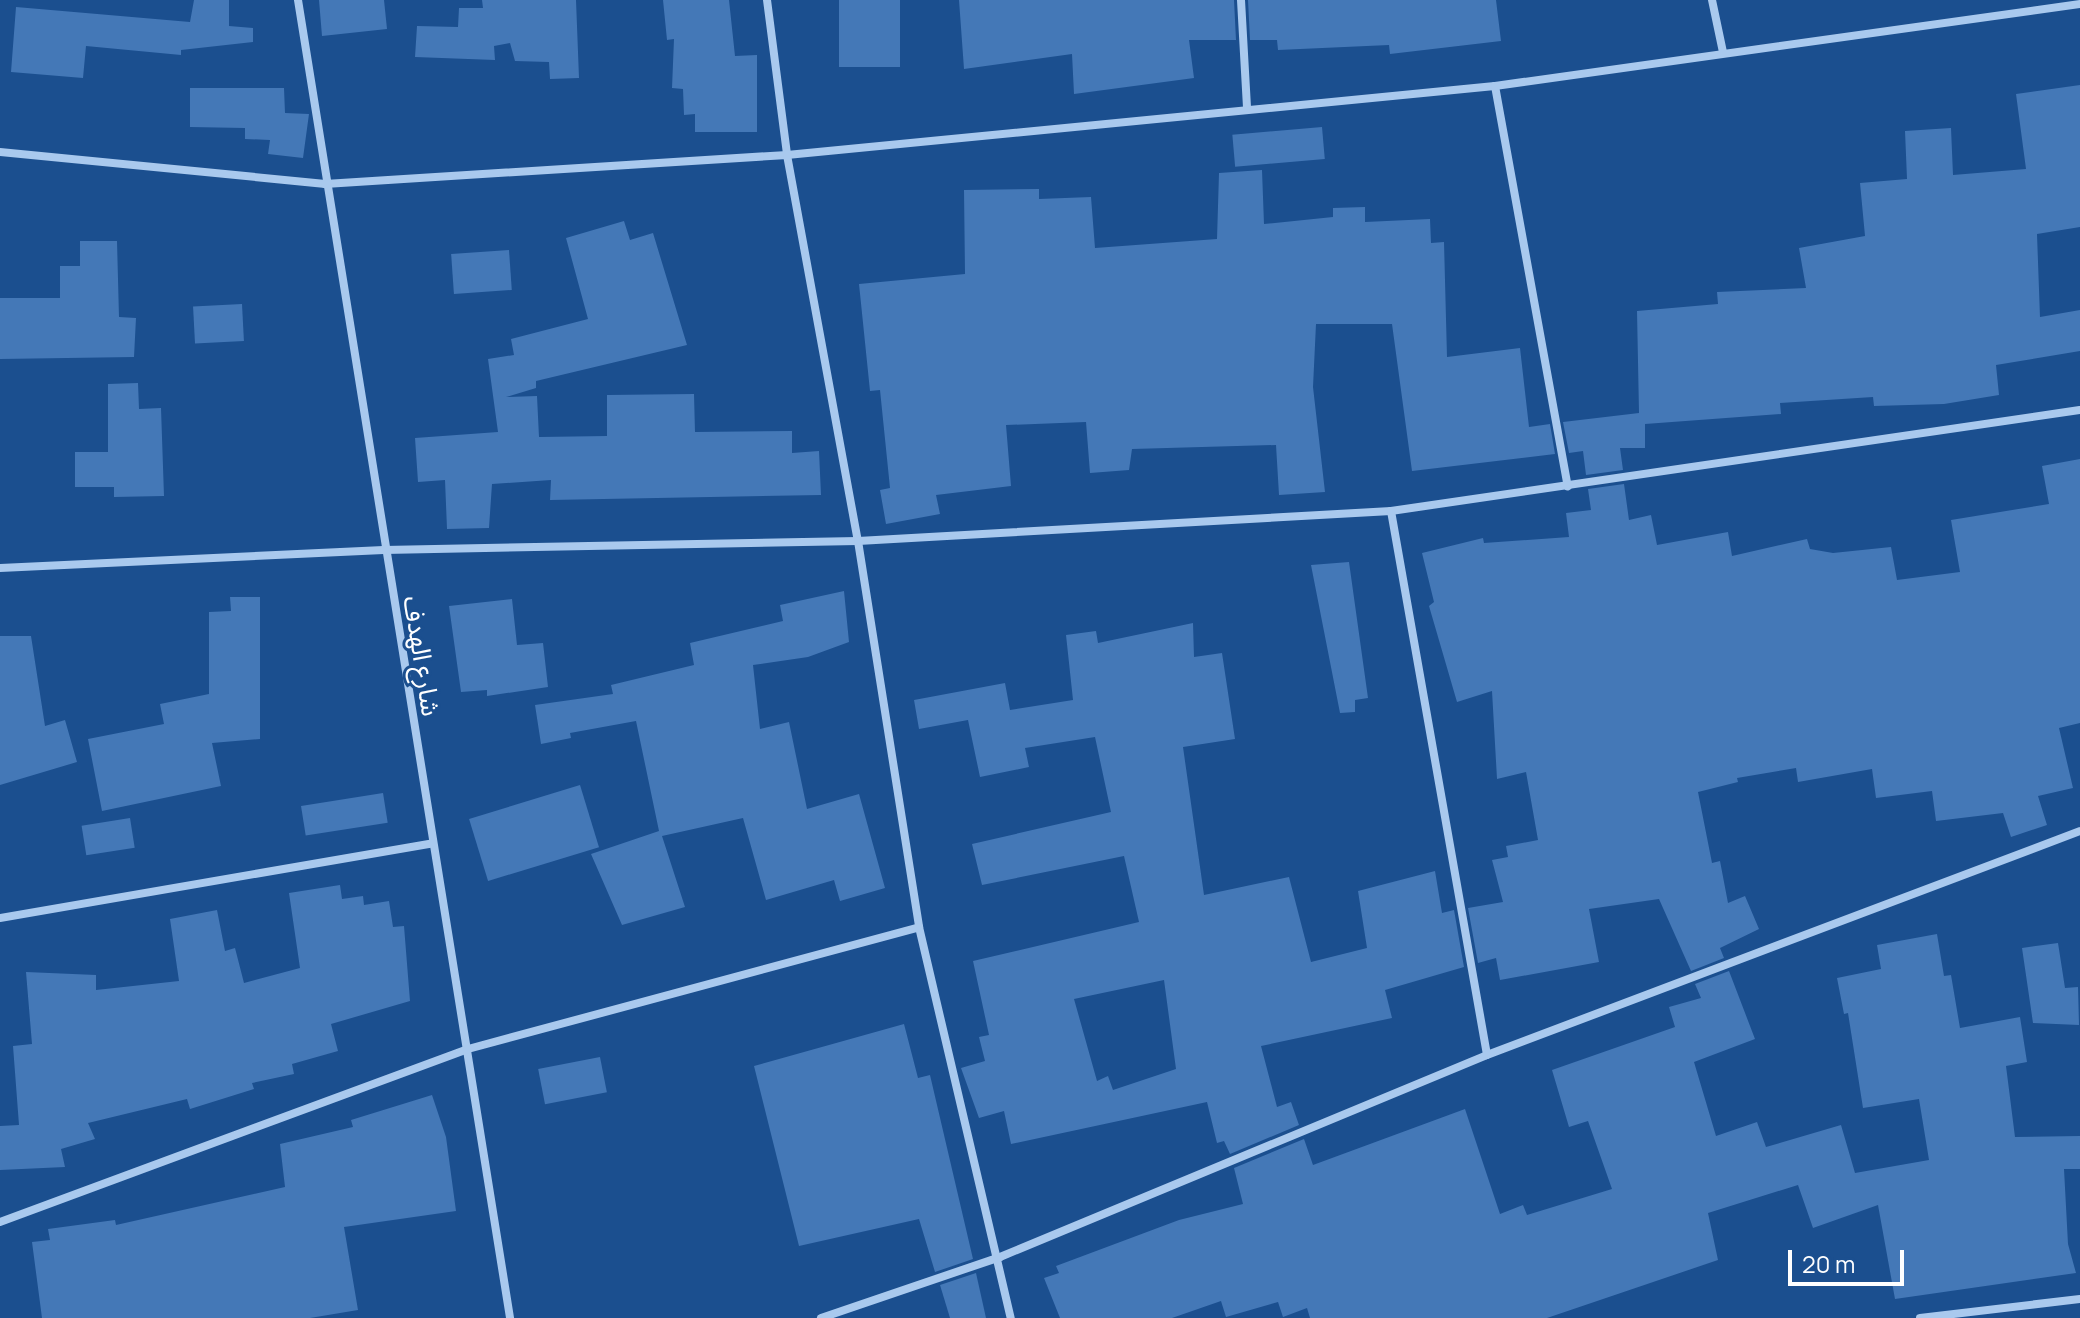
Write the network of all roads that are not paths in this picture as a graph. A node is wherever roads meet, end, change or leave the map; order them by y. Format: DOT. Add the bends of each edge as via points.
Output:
graph roads {
  1 [pos="298,0"];
  2 [pos="767,0"];
  3 [pos="1241,0"];
  4 [pos="1712,0"];
  5 [pos="2080,4"];
  6 [pos="1723,52"];
  7 [pos="1495,86"];
  8 [pos="1247,108"];
  9 [pos="0,152"];
  10 [pos="787,155"];
  11 [pos="325,184"];
  12 [pos="2080,410"];
  13 [pos="1568,486"];
  14 [pos="1391,511"];
  15 [pos="858,541"];
  16 [pos="384,550"];
  17 [pos="0,568"];
  18 [pos="2080,831"];
  19 [pos="432,843"];
  20 [pos="0,918"];
  21 [pos="919,927"];
  22 [pos="468,1049"];
  23 [pos="1487,1055"];
  24 [pos="0,1222"];
  25 [pos="1000,1257"];
  26 [pos="2080,1299"];
  27 [pos="510,1318"];
  28 [pos="821,1318"];
  29 [pos="1011,1318"];
  30 [pos="1920,1318"];
  1 -- 11 [label="street, شارع الهدف"];
  2 -- 10 [label="street"];
  3 -- 8 [label="street"];
  4 -- 6 [label="street"];
  5 -- 6 [label="street"];
  6 -- 7 [label="street"];
  7 -- 8 [label="street"];
  7 -- 13 [label="street"];
  8 -- 10 [label="street"];
  9 -- 11 [label="street"];
  10 -- 11 [label="street"];
  10 -- 15 [label="street"];
  11 -- 16 [label="street, شارع الهدف"];
  12 -- 13 [label="street"];
  13 -- 14 [label="street"];
  14 -- 15 [label="street"];
  14 -- 23 [label="street"];
  15 -- 16 [label="street"];
  15 -- 21 [label="street"];
  16 -- 17 [label="street"];
  16 -- 19 [label="street, شارع الهدف"];
  18 -- 23 [label="street"];
  19 -- 20 [label="street"];
  19 -- 22 [label="street, شارع الهدف"];
  21 -- 22 [label="street"];
  21 -- 25 [label="street"];
  22 -- 24 [label="street"];
  22 -- 27 [label="street, شارع الهدف"];
  23 -- 25 [label="street"];
  25 -- 28 [label="street"];
  25 -- 29 [label="street"];
  26 -- 30 [label="street"];
}
